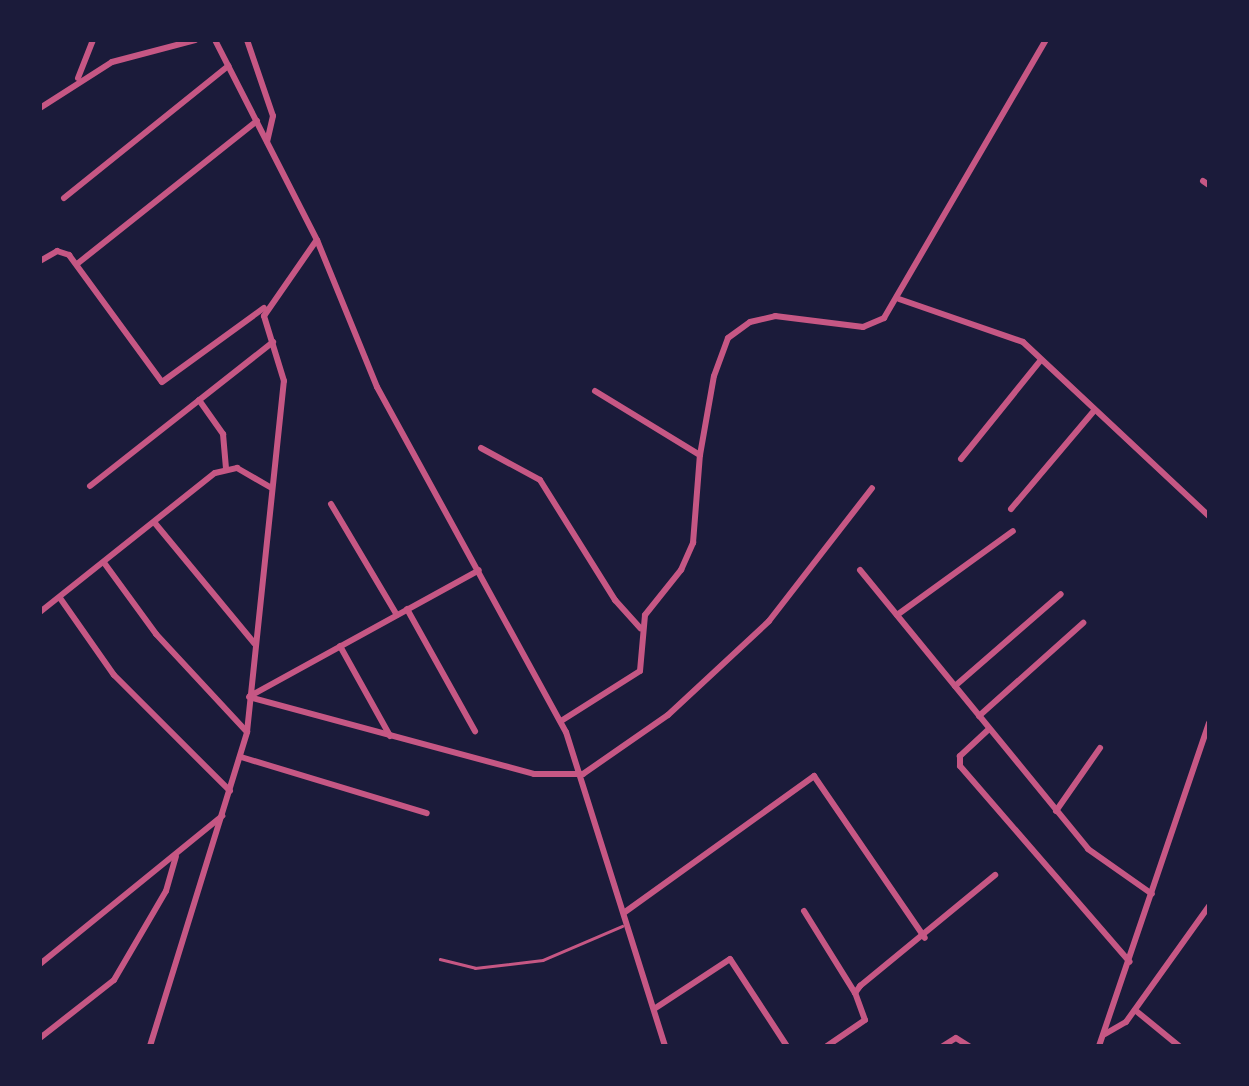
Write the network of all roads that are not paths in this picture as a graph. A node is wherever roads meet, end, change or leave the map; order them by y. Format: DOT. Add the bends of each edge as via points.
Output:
graph roads {
  1 [pos="94,40"];
  2 [pos="194,40"];
  3 [pos="216,40"];
  4 [pos="247,40"];
  5 [pos="1046,40"];
  6 [pos="228,66"];
  7 [pos="78,79"];
  8 [pos="40,108"];
  9 [pos="256,121"];
  10 [pos="267,142"];
  11 [pos="64,198"];
  12 [pos="317,240"];
  13 [pos="40,261"];
  14 [pos="77,264"];
  15 [pos="899,299"];
  16 [pos="266,306"];
  17 [pos="273,342"];
  18 [pos="1041,360"];
  19 [pos="595,391"];
  20 [pos="199,400"];
  21 [pos="1093,412"];
  22 [pos="481,448"];
  23 [pos="700,455"];
  24 [pos="962,459"];
  25 [pos="226,468"];
  26 [pos="90,486"];
  27 [pos="270,487"];
  28 [pos="872,488"];
  29 [pos="331,504"];
  30 [pos="1011,510"];
  31 [pos="1209,516"];
  32 [pos="154,522"];
  33 [pos="1013,531"];
  34 [pos="105,564"];
  35 [pos="479,570"];
  36 [pos="860,570"];
  37 [pos="1061,594"];
  38 [pos="60,598"];
  39 [pos="407,609"];
  40 [pos="40,612"];
  41 [pos="396,615"];
  42 [pos="897,615"];
  43 [pos="1083,623"];
  44 [pos="640,628"];
  45 [pos="255,644"];
  46 [pos="340,646"];
  47 [pos="955,686"];
  48 [pos="249,697"];
  49 [pos="978,716"];
  50 [pos="561,721"];
  51 [pos="1209,723"];
  52 [pos="989,729"];
  53 [pos="474,730"];
  54 [pos="246,732"];
  55 [pos="390,737"];
  56 [pos="1100,748"];
  57 [pos="241,756"];
  58 [pos="583,774"];
  59 [pos="231,792"];
  60 [pos="1056,811"];
  61 [pos="427,813"];
  62 [pos="223,815"];
  63 [pos="176,854"];
  64 [pos="995,875"];
  65 [pos="1152,894"];
  66 [pos="1209,906"];
  67 [pos="625,912"];
  68 [pos="804,912"];
  69 [pos="628,923"];
  70 [pos="925,938"];
  71 [pos="440,959"];
  72 [pos="1130,962"];
  73 [pos="40,964"];
  74 [pos="855,993"];
  75 [pos="654,1009"];
  76 [pos="1135,1010"];
  77 [pos="1105,1034"];
  78 [pos="41,1037"];
  79 [pos="50,1046"];
  80 [pos="150,1046"];
  81 [pos="665,1046"];
  82 [pos="787,1046"];
  83 [pos="827,1046"];
  84 [pos="943,1046"];
  85 [pos="969,1046"];
  86 [pos="1099,1046"];
  87 [pos="1179,1046"];
  1 -- 7 [label="street"];
  2 -- 7 [label="street" via="112,62"];
  3 -- 6 [label="street"];
  4 -- 10 [label="street" via="273,116"];
  5 -- 15 [label="street"];
  6 -- 9 [label="street"];
  6 -- 11 [label="street"];
  7 -- 8 [label="street"];
  9 -- 10 [label="street"];
  9 -- 14 [label="street"];
  10 -- 12 [label="street"];
  12 -- 16 [label="street"];
  12 -- 35 [label="street" via="377,387"];
  13 -- 14 [label="street" via="62,251"];
  14 -- 16 [label="street" via="162,382"];
  15 -- 18 [label="street" via="1013,336"];
  15 -- 23 [label="street" via="884,318 863,327 775,316 738,329 719,353"];
  16 -- 17 [label="street"];
  17 -- 20 [label="street"];
  17 -- 27 [label="street" via="284,381"];
  18 -- 21 [label="street"];
  18 -- 24 [label="street"];
  19 -- 23 [label="street"];
  20 -- 25 [label="street" via="223,434"];
  20 -- 26 [label="street"];
  21 -- 30 [label="street"];
  21 -- 31 [label="street"];
  22 -- 44 [label="street" via="540,480 614,600"];
  23 -- 44 [label="street" via="689,556"];
  25 -- 27 [label="street"];
  25 -- 32 [label="street"];
  27 -- 45 [label="street"];
  28 -- 58 [label="street" via="768,621 668,714"];
  29 -- 41 [label="street"];
  32 -- 34 [label="street"];
  32 -- 45 [label="street"];
  33 -- 42 [label="street"];
  34 -- 38 [label="street"];
  34 -- 54 [label="street" via="140,616"];
  35 -- 39 [label="street"];
  35 -- 50 [label="street"];
  36 -- 42 [label="street"];
  37 -- 47 [label="street"];
  38 -- 40 [label="street"];
  38 -- 59 [label="street" via="114,675"];
  39 -- 41 [label="street"];
  39 -- 53 [label="street"];
  41 -- 46 [label="street"];
  42 -- 47 [label="street"];
  43 -- 49 [label="street"];
  44 -- 50 [label="street" via="640,671"];
  45 -- 48 [label="street"];
  46 -- 48 [label="street"];
  46 -- 55 [label="street"];
  47 -- 49 [label="street"];
  48 -- 54 [label="street"];
  48 -- 55 [label="street"];
  49 -- 52 [label="street"];
  50 -- 58 [label="street"];
  51 -- 65 [label="street"];
  52 -- 60 [label="street"];
  52 -- 72 [label="street" via="960,756 960,766"];
  54 -- 57 [label="street"];
  55 -- 58 [label="street" via="534,774"];
  56 -- 60 [label="street"];
  57 -- 59 [label="street"];
  57 -- 61 [label="street"];
  58 -- 67 [label="street"];
  59 -- 62 [label="street"];
  60 -- 65 [label="street" via="1099,859"];
  62 -- 63 [label="street"];
  62 -- 80 [label="street"];
  63 -- 73 [label="street"];
  63 -- 78 [label="street" via="166,890 114,980"];
  64 -- 70 [label="street"];
  65 -- 72 [label="street"];
  66 -- 76 [label="street"];
  67 -- 69 [label="street"];
  67 -- 70 [label="street" via="814,776"];
  68 -- 74 [label="street"];
  69 -- 71 [label="lane" via="543,960 475,968"];
  69 -- 75 [label="street"];
  70 -- 74 [label="street"];
  72 -- 77 [label="street"];
  74 -- 83 [label="street" via="866,1020"];
  75 -- 81 [label="street"];
  75 -- 82 [label="street" via="730,959"];
  76 -- 77 [label="street"];
  76 -- 87 [label="street"];
  77 -- 86 [label="street"];
  78 -- 79 [label="street"];
  84 -- 85 [label="street" via="956,1038"];
}
